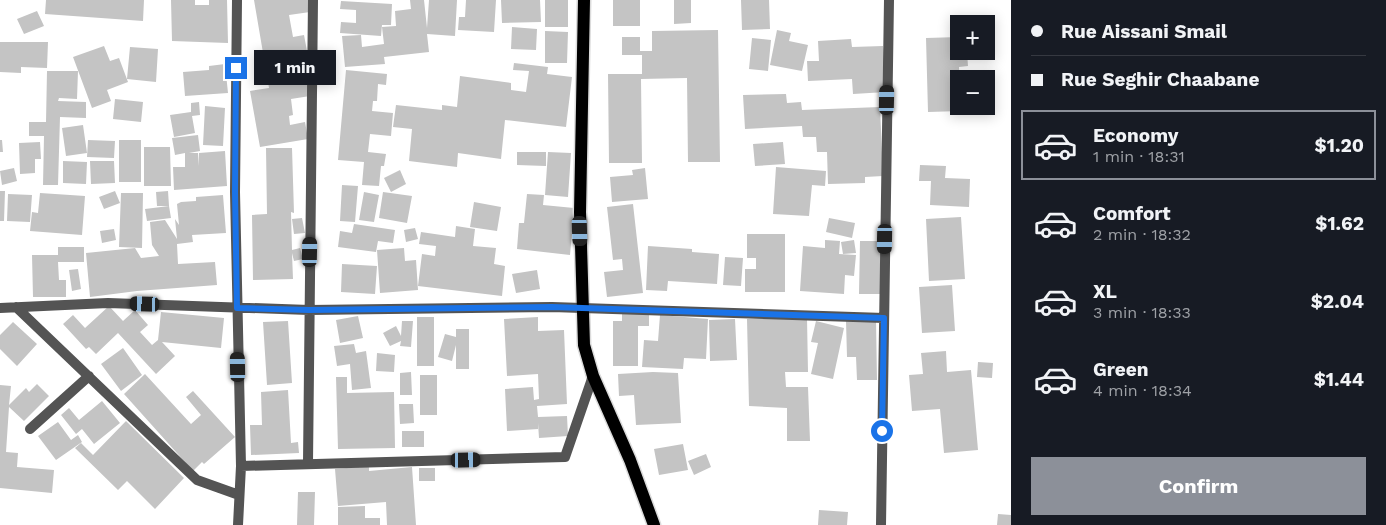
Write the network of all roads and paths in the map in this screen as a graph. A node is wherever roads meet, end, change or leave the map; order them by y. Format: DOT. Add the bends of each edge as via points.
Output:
graph roads {
  1 [pos="237,0"];
  2 [pos="313,0"];
  3 [pos="584,0"];
  4 [pos="889,0"];
  5 [pos="16,307"];
  6 [pos="582,307"];
  7 [pos="0,308"];
  8 [pos="237,308"];
  9 [pos="309,310"];
  10 [pos="884,318"];
  11 [pos="89,376"];
  12 [pos="593,376"];
  13 [pos="30,429"];
  14 [pos="308,463"];
  15 [pos="240,466"];
  16 [pos="239,496"];
  17 [pos="238,525"];
  18 [pos="654,525"];
  19 [pos="880,525"];
  1 -- 8 [label="street"];
  2 -- 9 [label="street"];
  3 -- 6 [label="main road" via="580,212"];
  4 -- 10 [label="street"];
  5 -- 7 [label="street"];
  5 -- 8 [label="street" via="108,303"];
  5 -- 11 [label="street"];
  6 -- 9 [label="street"];
  6 -- 10 [label="street" via="701,314"];
  6 -- 12 [label="main road" via="584,345"];
  8 -- 9 [label="street"];
  8 -- 15 [label="street"];
  9 -- 14 [label="street"];
  10 -- 19 [label="street"];
  11 -- 13 [label="street"];
  11 -- 16 [label="street" via="197,480"];
  12 -- 14 [label="street" via="565,458"];
  12 -- 18 [label="main road"];
  14 -- 15 [label="street"];
  15 -- 16 [label="street"];
  16 -- 17 [label="street"];
}
